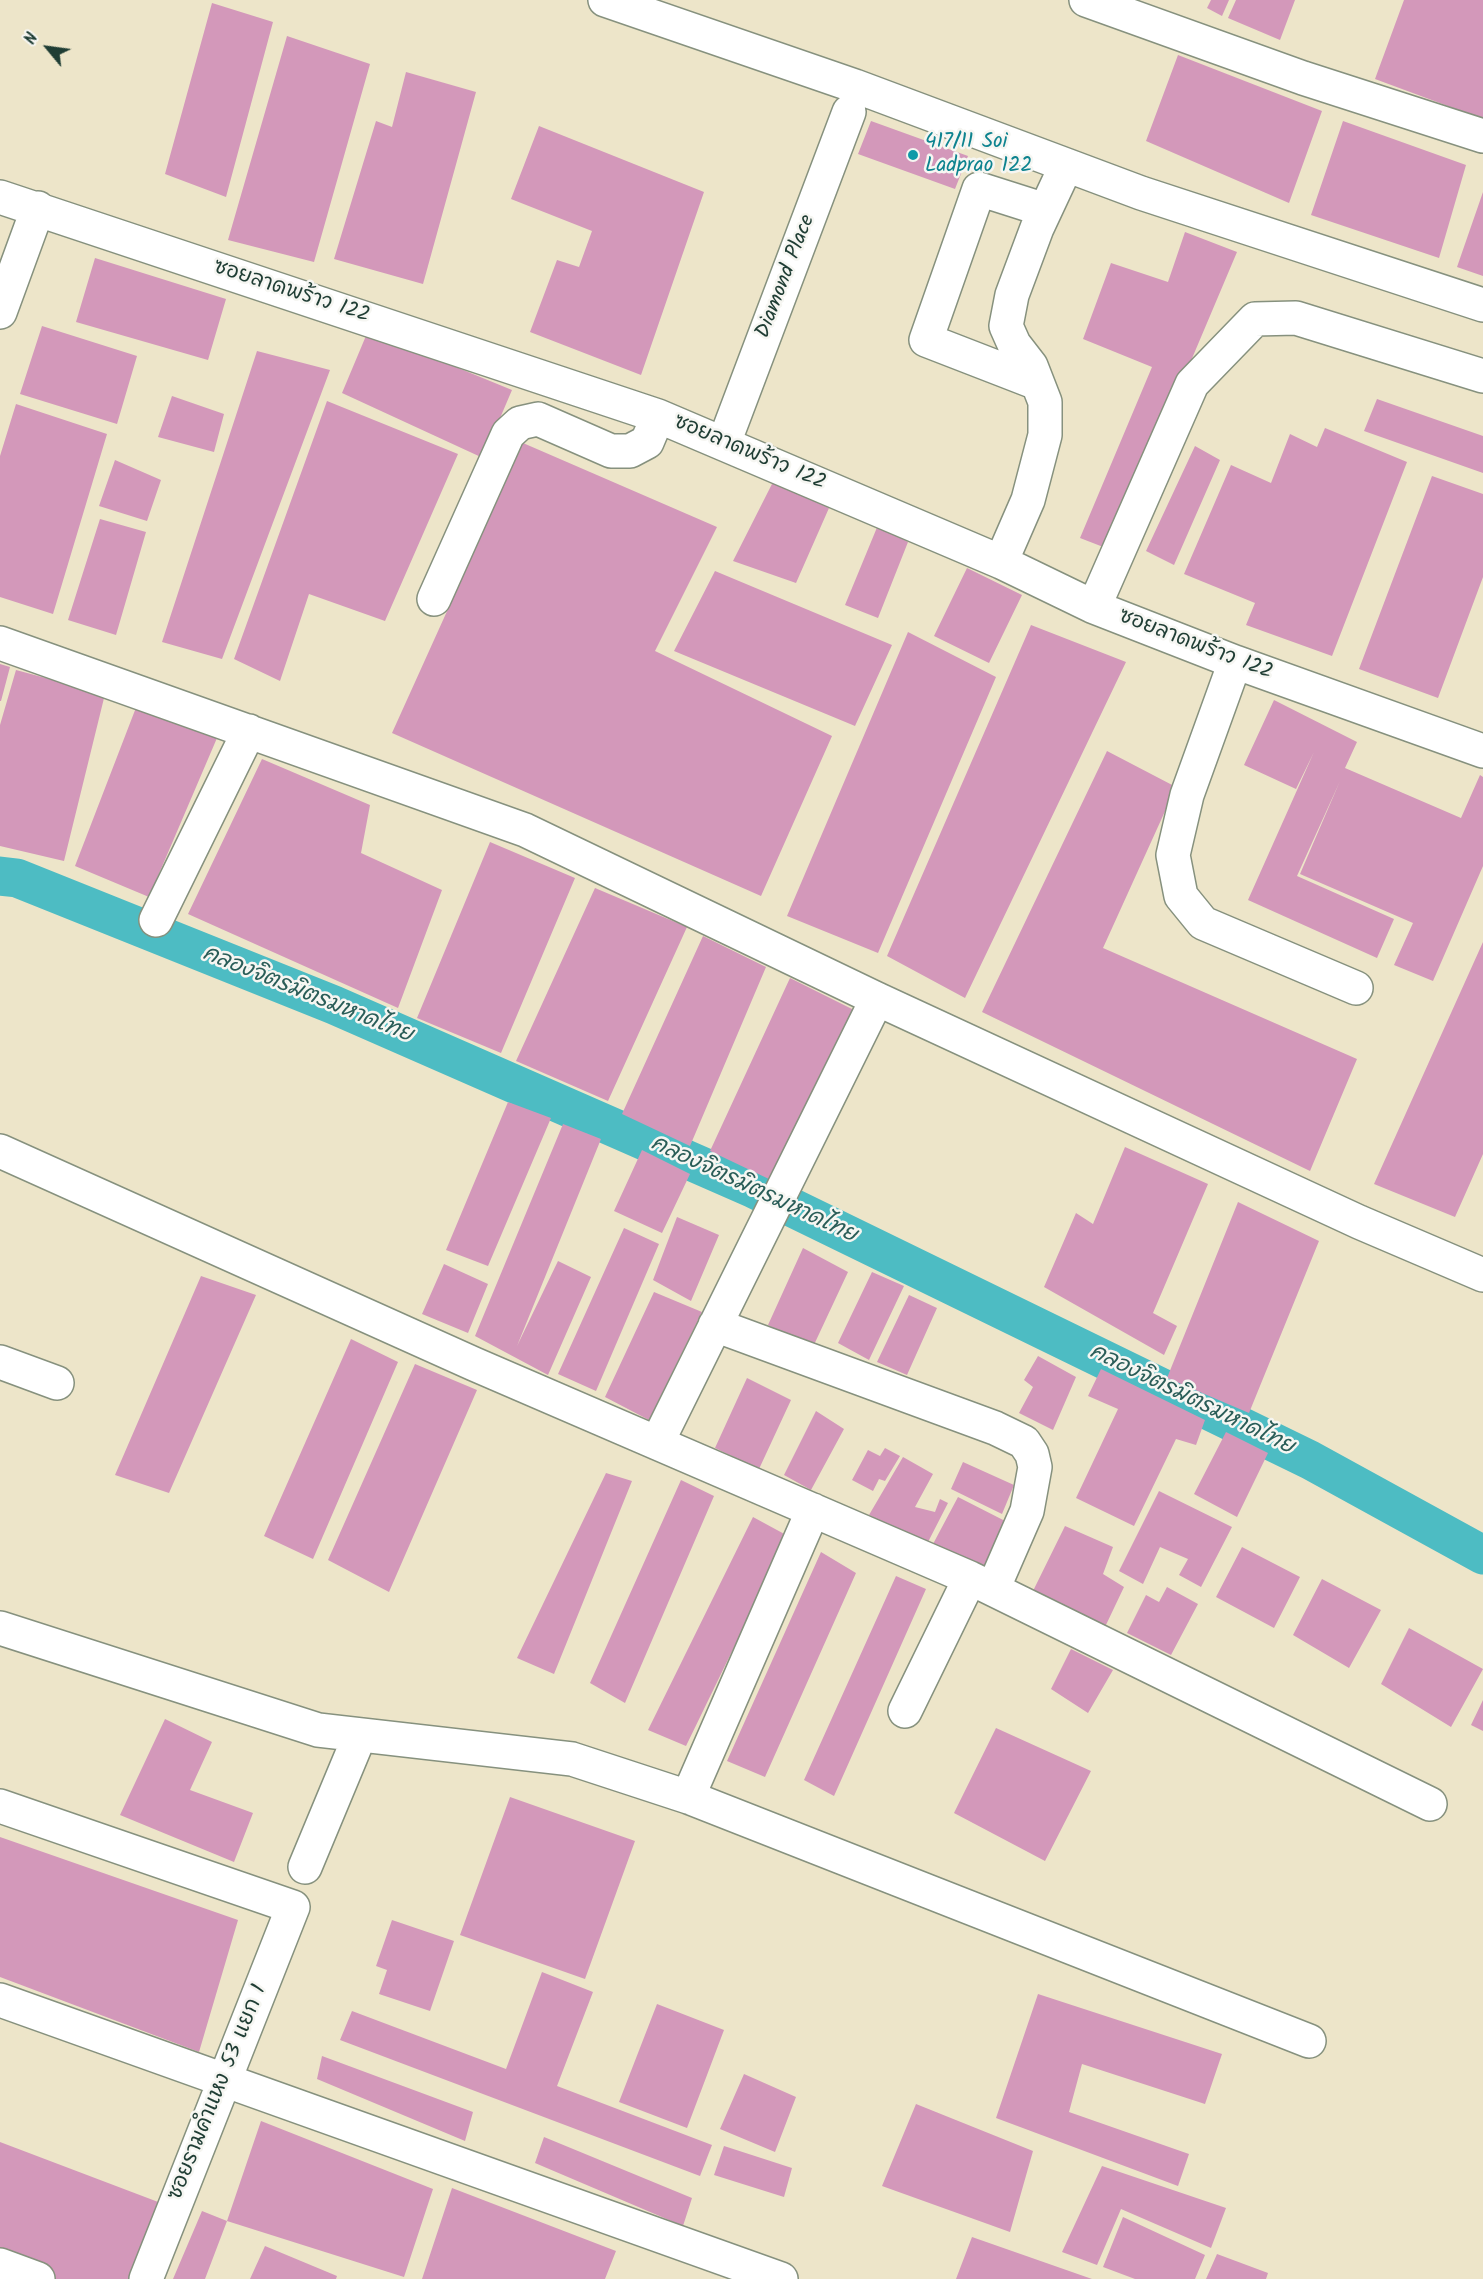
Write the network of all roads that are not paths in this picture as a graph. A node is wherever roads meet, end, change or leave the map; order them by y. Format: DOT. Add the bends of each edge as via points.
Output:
graph roads {
  1 [pos="605,0"];
  2 [pos="1086,0"];
  3 [pos="849,112"];
  4 [pos="1483,136"];
  5 [pos="1066,166"];
  6 [pos="0,197"];
  7 [pos="38,208"];
  8 [pos="1045,210"];
  9 [pos="1483,305"];
  10 [pos="0,312"];
  11 [pos="1483,375"];
  12 [pos="1037,382"];
  13 [pos="658,416"];
  14 [pos="724,442"];
  15 [pos="1001,561"];
  16 [pos="434,599"];
  17 [pos="1094,607"];
  18 [pos="0,643"];
  19 [pos="1234,662"];
  20 [pos="249,730"];
  21 [pos="1483,752"];
  22 [pos="156,920"];
  23 [pos="1356,988"];
  24 [pos="877,999"];
  25 [pos="0,1151"];
  26 [pos="1483,1275"];
  27 [pos="715,1325"];
  28 [pos="0,1362"];
  29 [pos="57,1383"];
  30 [pos="657,1443"];
  31 [pos="813,1510"];
  32 [pos="982,1584"];
  33 [pos="0,1628"];
  34 [pos="905,1711"];
  35 [pos="360,1735"];
  36 [pos="688,1797"];
  37 [pos="1430,1804"];
  38 [pos="0,1806"];
  39 [pos="305,1867"];
  40 [pos="0,2000"];
  41 [pos="1309,2041"];
  42 [pos="225,2078"];
  43 [pos="0,2265"];
  44 [pos="38,2279"];
  45 [pos="146,2279"];
  46 [pos="781,2279"];
  1 -- 5 [label="street" via="855,86"];
  2 -- 4 [label="street" via="1303,78"];
  3 -- 14 [label="street, Diamond Place"];
  5 -- 8 [label="street"];
  5 -- 9 [label="street"];
  6 -- 7 [label="street, ซอยลาดพร้าว 122"];
  7 -- 10 [label="street"];
  7 -- 13 [label="street, ซอยลาดพร้าว 122"];
  8 -- 12 [label="street" via="1012,295 1006,326"];
  8 -- 12 [label="street" via="979,189 926,340"];
  11 -- 17 [label="street" via="1296,318 1255,319 1192,384"];
  12 -- 15 [label="street" via="1046,402 1045,435 1028,500"];
  13 -- 14 [label="street, ซอยลาดพร้าว 122"];
  13 -- 16 [label="street" via="647,442 630,451 611,451 538,419 520,423 508,434"];
  14 -- 15 [label="street, ซอยลาดพร้าว 122"];
  15 -- 17 [label="street, ซอยลาดพร้าว 122"];
  17 -- 19 [label="street, ซอยลาดพร้าว 122"];
  18 -- 20 [label="street"];
  19 -- 21 [label="street, ซอยลาดพร้าว 122"];
  19 -- 23 [label="street" via="1187,795 1173,855 1180,896 1203,923"];
  20 -- 22 [label="street"];
  20 -- 24 [label="street" via="525,830"];
  24 -- 26 [label="street" via="1359,1222"];
  24 -- 27 [label="street"];
  25 -- 30 [label="street"];
  27 -- 30 [label="street"];
  27 -- 32 [label="street" via="1024,1442 1035,1467 1027,1511"];
  28 -- 29 [label="street"];
  30 -- 31 [label="street"];
  31 -- 32 [label="street"];
  31 -- 36 [label="street"];
  32 -- 34 [label="street"];
  32 -- 37 [label="street"];
  33 -- 35 [label="street" via="318,1730"];
  35 -- 36 [label="street" via="572,1759"];
  35 -- 39 [label="street"];
  36 -- 41 [label="street"];
  38 -- 42 [label="street, ซอยรามคำแหง 53 แยก 1" via="293,1907"];
  40 -- 42 [label="street"];
  42 -- 45 [label="street, ซอยรามคำแหง 53 แยก 1"];
  42 -- 46 [label="street"];
  43 -- 44 [label="street"];
}
